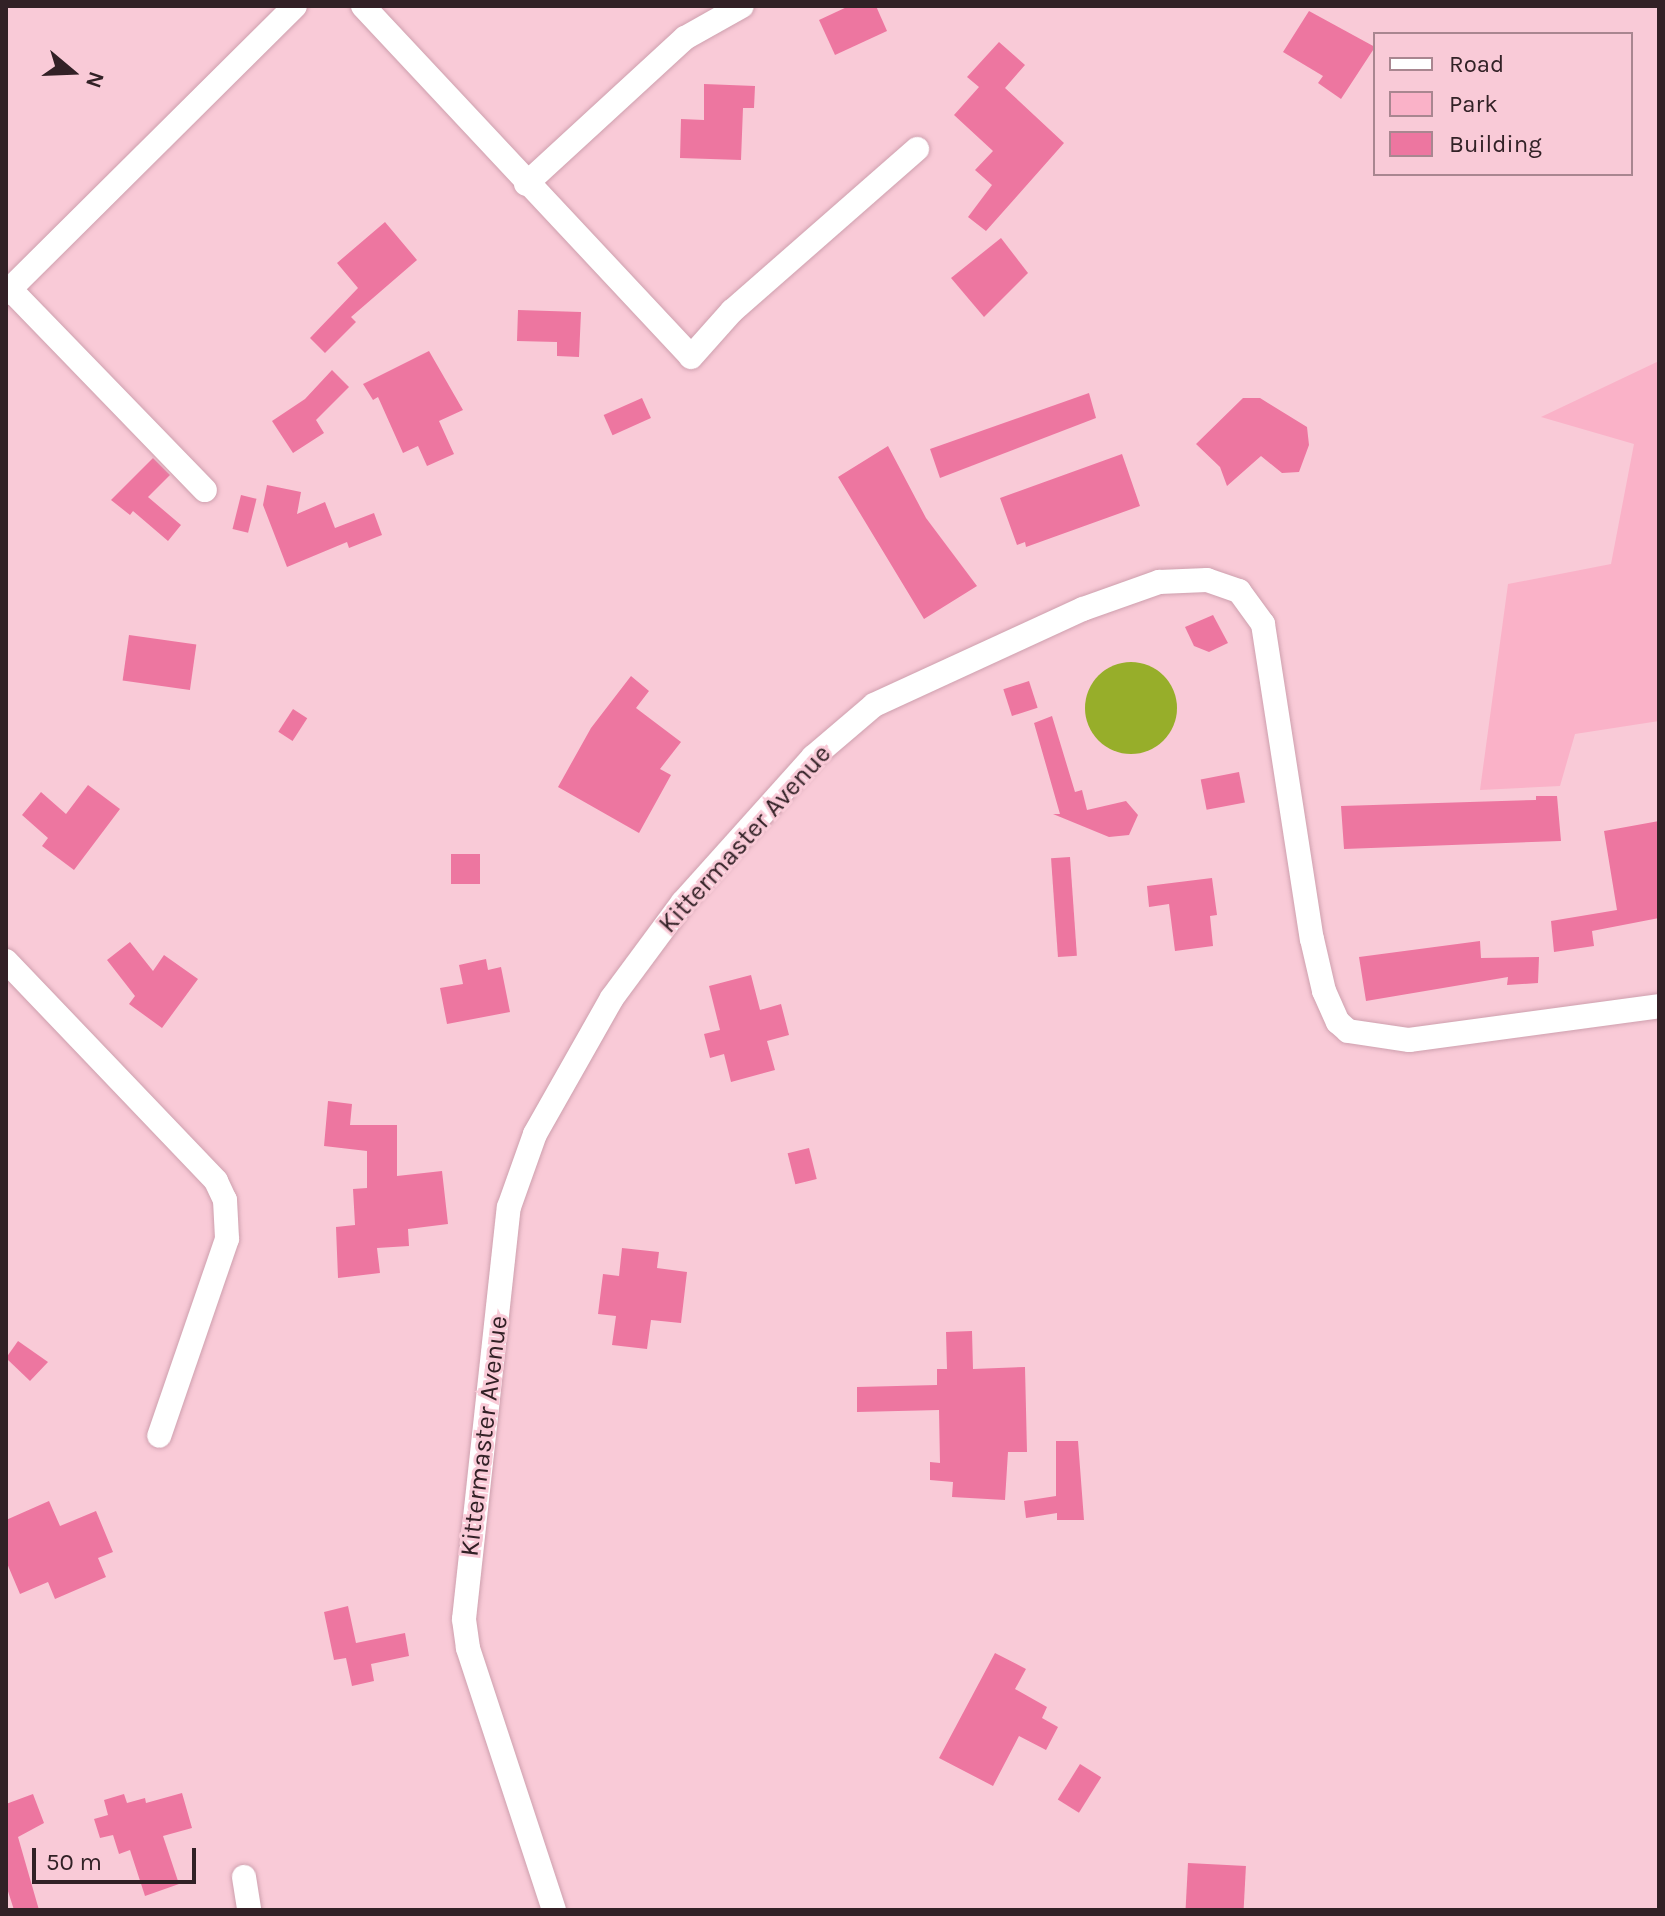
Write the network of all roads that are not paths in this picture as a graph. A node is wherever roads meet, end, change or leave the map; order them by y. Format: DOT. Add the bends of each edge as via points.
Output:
graph roads {
  1 [pos="295,6"];
  2 [pos="363,6"];
  3 [pos="742,6"];
  4 [pos="917,149"];
  5 [pos="526,184"];
  6 [pos="8,291"];
  7 [pos="205,490"];
  8 [pos="6,961"];
  9 [pos="1659,1006"];
  10 [pos="159,1436"];
  11 [pos="244,1877"];
  12 [pos="249,1910"];
  13 [pos="554,1910"];
  1 -- 6 [label="street"];
  2 -- 5 [label="street"];
  3 -- 5 [label="street" via="685,38"];
  4 -- 5 [label="street" via="742,301 691,357"];
  6 -- 7 [label="street"];
  8 -- 10 [label="street" via="216,1181 225,1200 227,1239"];
  9 -- 13 [label="street, Kittermaster Avenue" via="1409,1040 1348,1031 1338,1022 1324,991 1312,939 1263,624 1239,591 1207,580 1159,582 1083,609 874,705 813,757 683,902 612,998 535,1134 509,1207 464,1619 472,1663"];
  11 -- 12 [label="street"];
}
